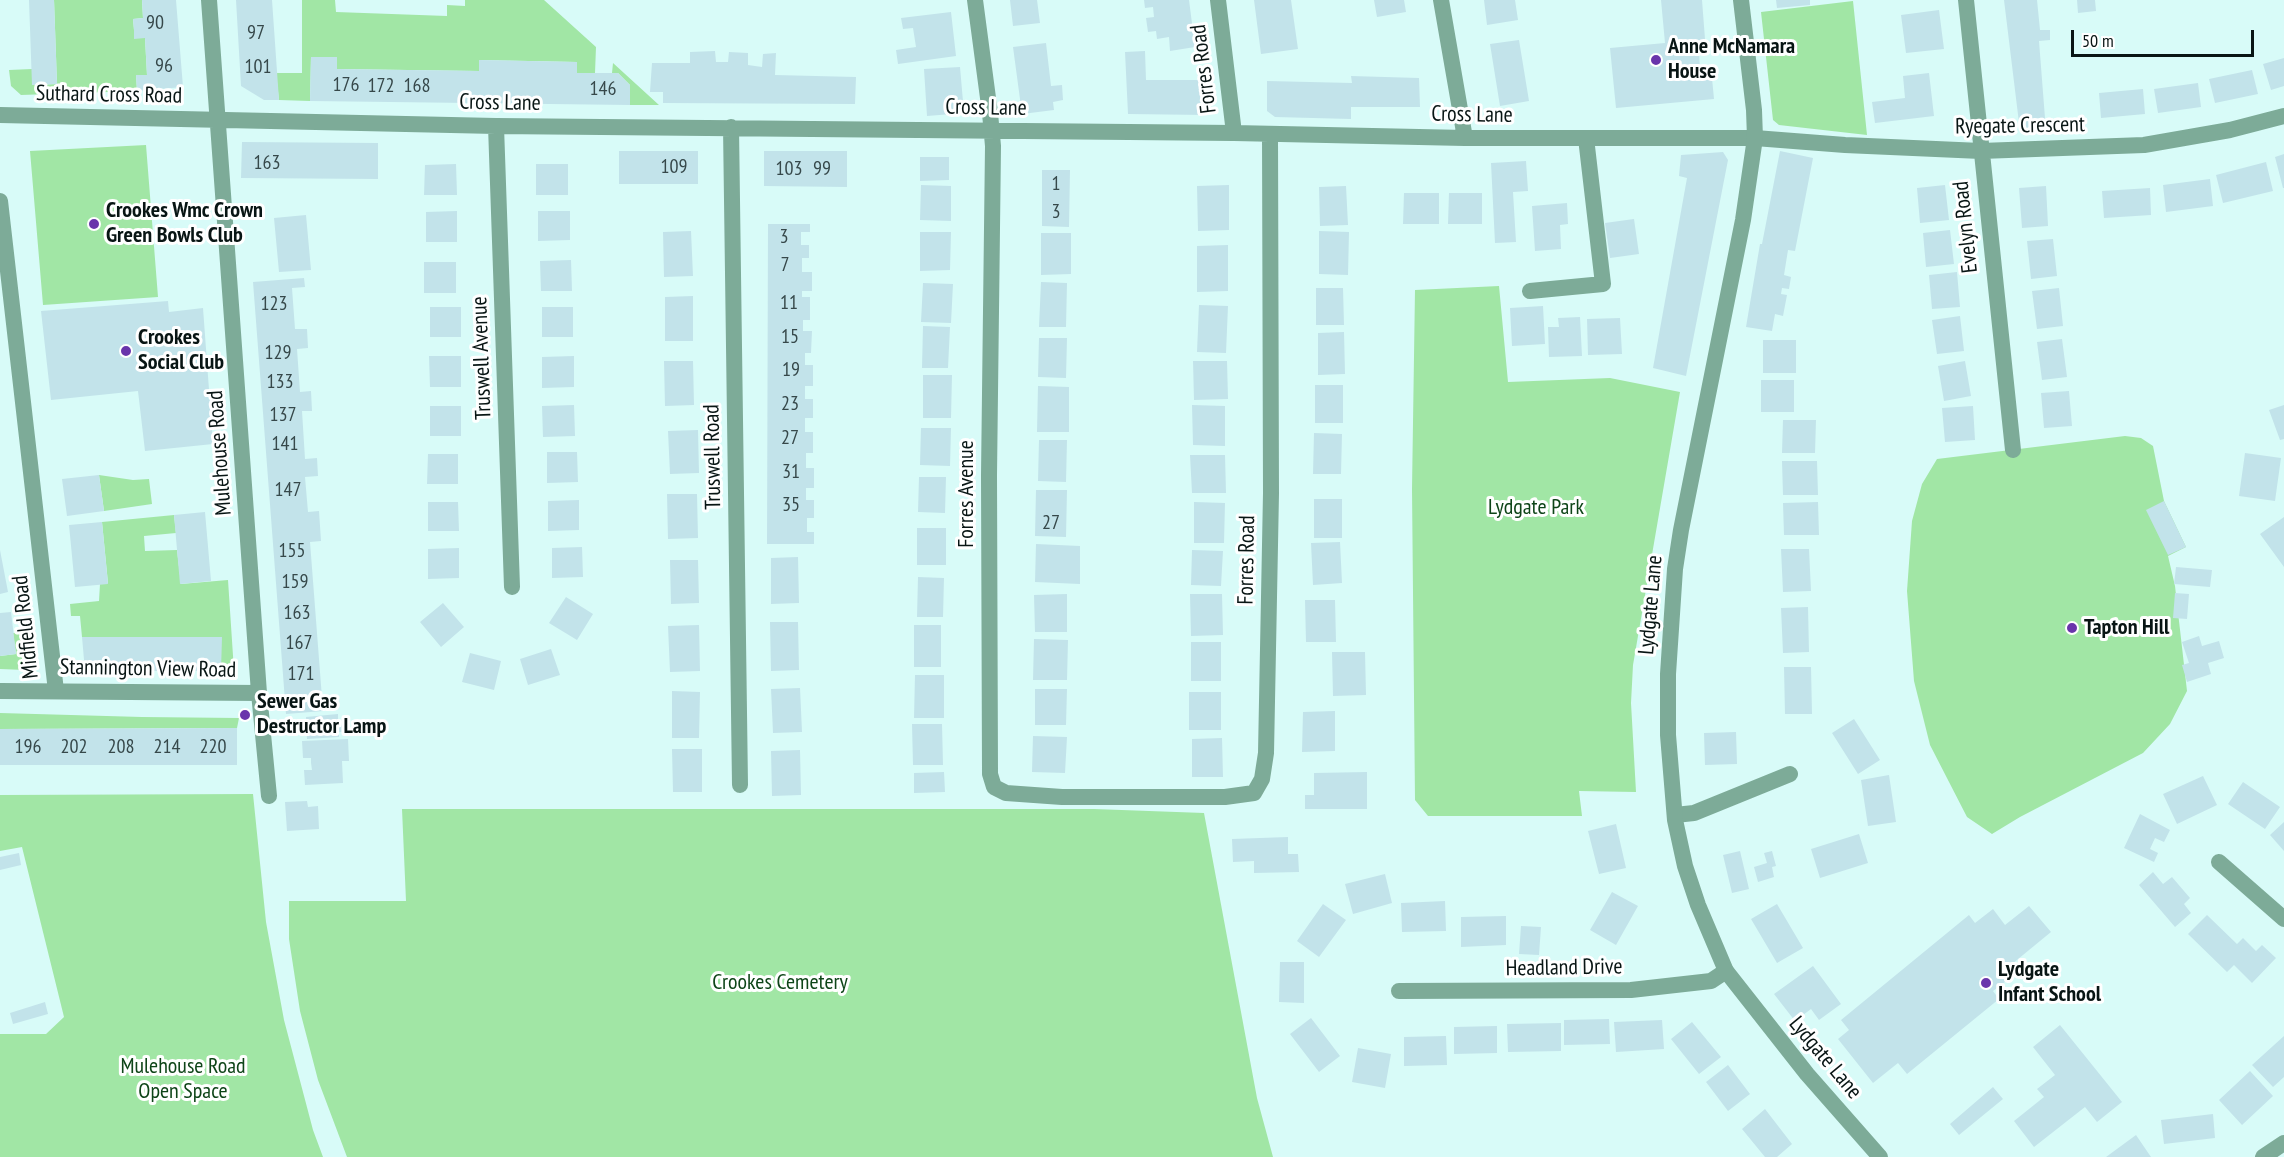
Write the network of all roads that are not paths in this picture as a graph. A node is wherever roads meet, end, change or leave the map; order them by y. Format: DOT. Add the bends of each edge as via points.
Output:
graph roads {
  1 [pos="209,0"];
  2 [pos="975,0"];
  3 [pos="1218,0"];
  4 [pos="1441,0"];
  5 [pos="1741,0"];
  6 [pos="1966,0"];
  7 [pos="0,115"];
  8 [pos="2284,116"];
  9 [pos="217,119"];
  10 [pos="496,126"];
  11 [pos="731,128"];
  12 [pos="992,131"];
  13 [pos="1234,133"];
  14 [pos="1270,134"];
  15 [pos="1465,138"];
  16 [pos="1586,138"];
  17 [pos="1755,138"];
  18 [pos="1981,151"];
  19 [pos="0,201"];
  20 [pos="1530,291"];
  21 [pos="2013,450"];
  22 [pos="512,587"];
  23 [pos="0,690"];
  24 [pos="56,691"];
  25 [pos="260,693"];
  26 [pos="1790,774"];
  27 [pos="740,785"];
  28 [pos="269,796"];
  29 [pos="1062,797"];
  30 [pos="1675,815"];
  31 [pos="2219,862"];
  32 [pos="2284,919"];
  33 [pos="1726,971"];
  34 [pos="1399,991"];
  35 [pos="2284,1143"];
  36 [pos="1880,1157"];
  37 [pos="2264,1157"];
  1 -- 9 [label="street, Mulehouse Road"];
  2 -- 12 [label="street, Forres Avenue"];
  3 -- 13 [label="street, Forres Road"];
  4 -- 15 [label="street"];
  5 -- 17 [label="street, Lydgate Lane"];
  6 -- 18 [label="street, Evelyn Road"];
  7 -- 9 [label="street, Suthard Cross Road"];
  8 -- 18 [label="street, Ryegate Crescent" via="2144,145"];
  9 -- 10 [label="street, Cross Lane"];
  9 -- 25 [label="street, Mulehouse Road"];
  10 -- 11 [label="street, Cross Lane"];
  10 -- 22 [label="street, Truswell Avenue"];
  11 -- 12 [label="street, Cross Lane"];
  11 -- 27 [label="street, Truswell Road"];
  12 -- 13 [label="street, Cross Lane"];
  12 -- 29 [label="street, Forres Avenue" via="990,774 994,787 1006,793"];
  13 -- 14 [label="street, Cross Lane"];
  14 -- 15 [label="street, Cross Lane"];
  14 -- 29 [label="street, Forres Road" via="1271,493 1266,753 1262,778 1254,793 1225,797"];
  15 -- 16 [label="street, Cross Lane"];
  16 -- 17 [label="street, Cross Lane"];
  16 -- 20 [label="street" via="1604,284"];
  17 -- 18 [label="street, Ryegate Crescent"];
  17 -- 30 [label="street, Lydgate Lane" via="1743,220 1675,569 1668,674 1668,735"];
  18 -- 21 [label="street, Evelyn Road"];
  19 -- 24 [label="street, Midfield Road"];
  23 -- 24 [label="street, Stannington View Road"];
  24 -- 25 [label="street, Stannington View Road"];
  25 -- 28 [label="street, Mulehouse Road"];
  26 -- 30 [label="street" via="1694,813"];
  30 -- 33 [label="street, Lydgate Lane" via="1698,905"];
  31 -- 32 [label="street"];
  33 -- 34 [label="street, Headland Drive" via="1711,981 1631,990"];
  33 -- 36 [label="street, Lydgate Lane" via="1807,1074"];
  35 -- 37 [label="street"];
}
